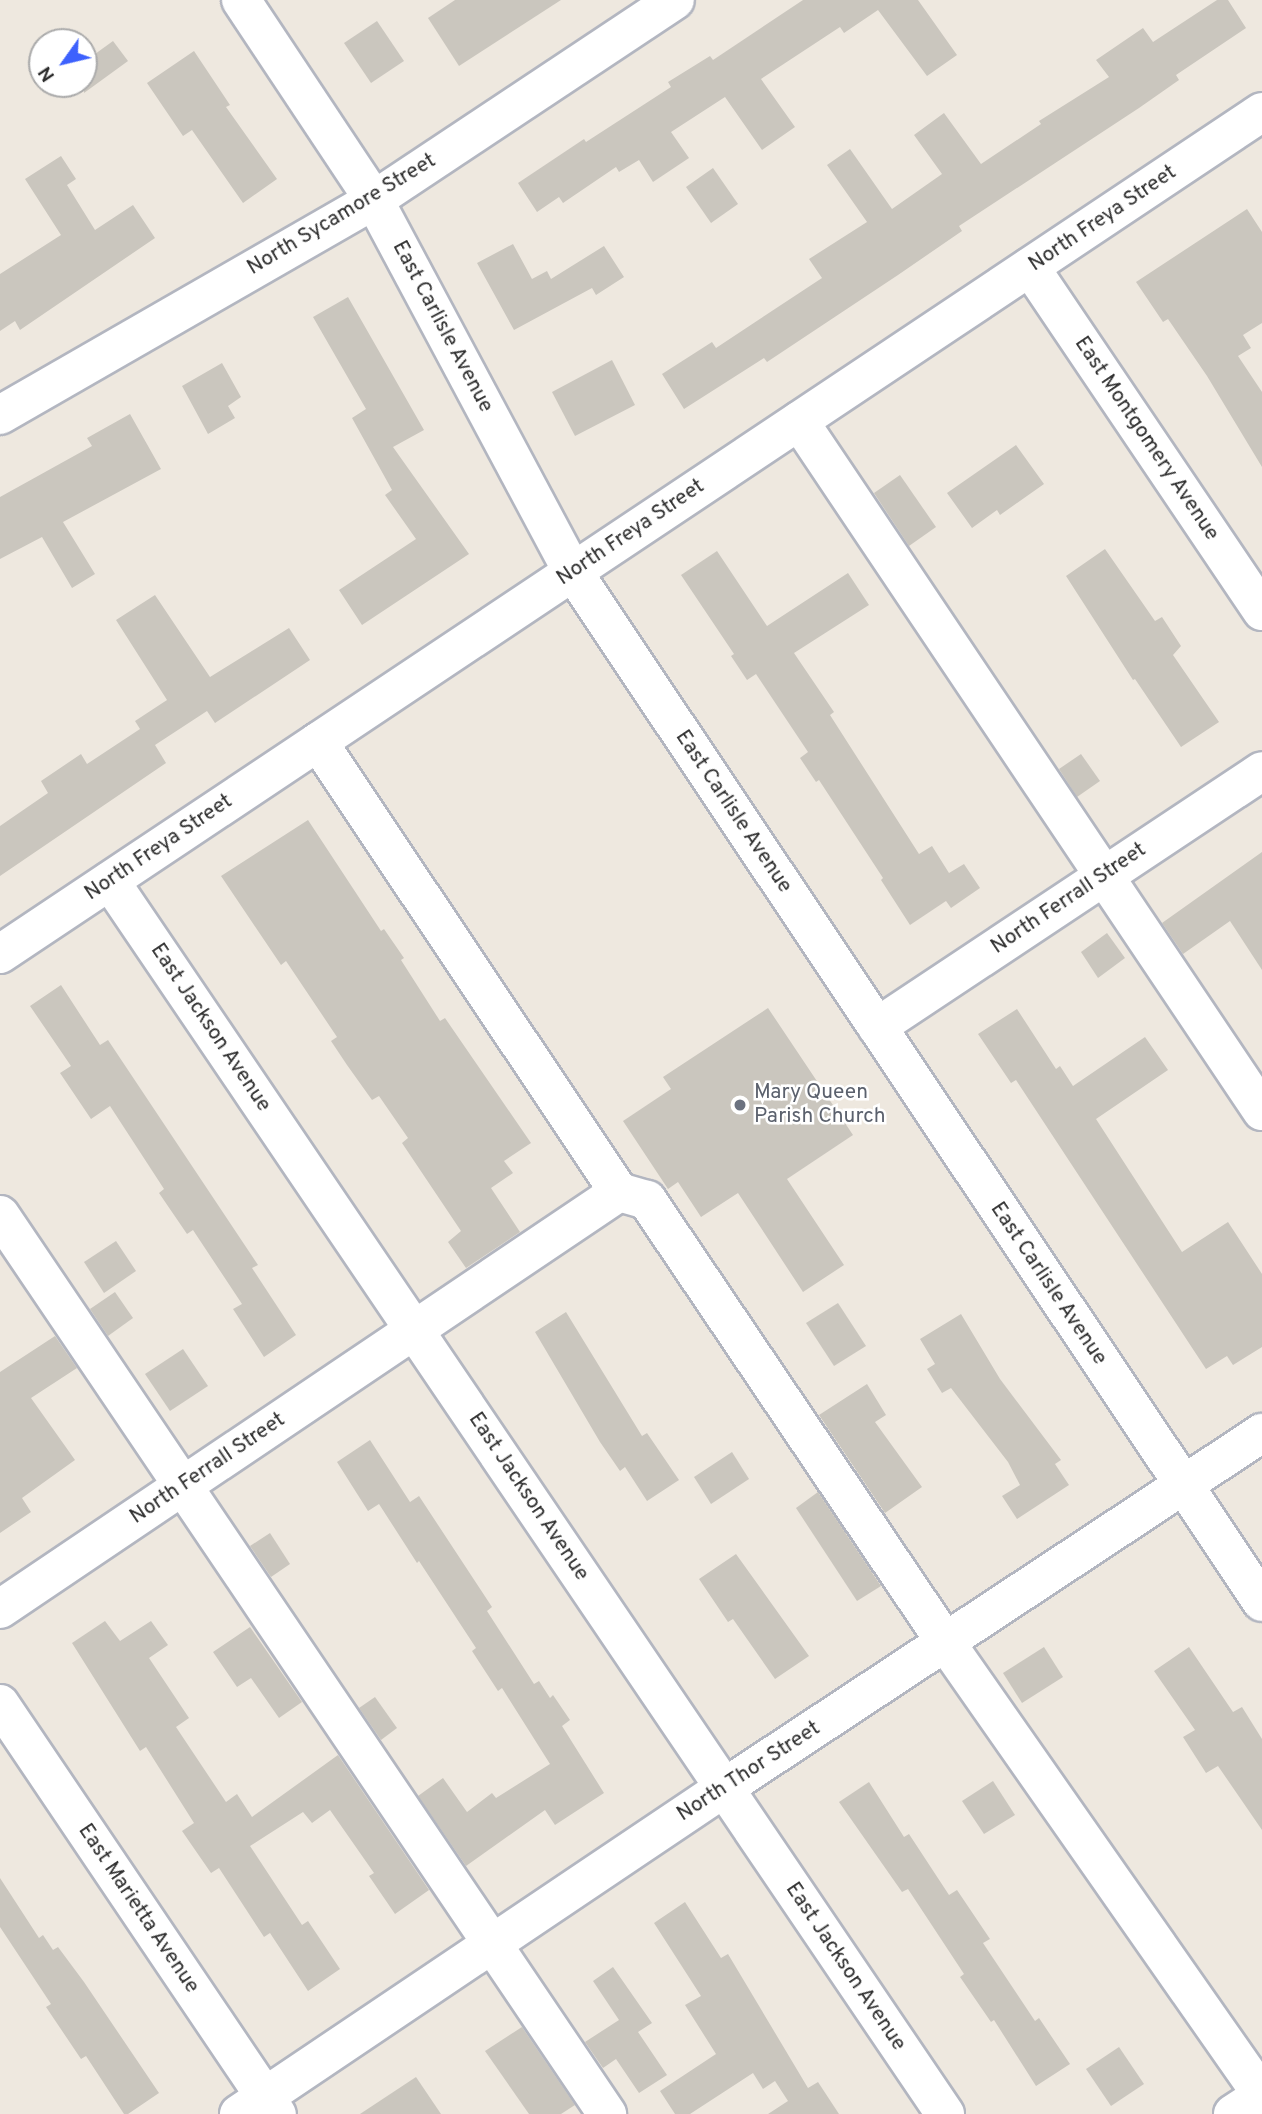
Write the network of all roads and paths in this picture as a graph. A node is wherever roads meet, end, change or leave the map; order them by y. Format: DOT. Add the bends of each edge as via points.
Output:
graph roads {
  1 [pos="241,0"];
  2 [pos="675,0"];
  3 [pos="1262,113"];
  4 [pos="374,200"];
  5 [pos="1030,267"];
  6 [pos="0,415"];
  7 [pos="799,421"];
  8 [pos="573,572"];
  9 [pos="1262,611"];
  10 [pos="318,742"];
  11 [pos="1262,771"];
  12 [pos="1103,877"];
  13 [pos="110,880"];
  14 [pos="0,954"];
  15 [pos="877,1027"];
  16 [pos="1262,1111"];
  17 [pos="620,1192"];
  18 [pos="0,1215"];
  19 [pos="415,1329"];
  20 [pos="1262,1433"];
  21 [pos="1183,1485"];
  22 [pos="183,1486"];
  23 [pos="1262,1602"];
  24 [pos="0,1609"];
  25 [pos="946,1643"];
  26 [pos="0,1704"];
  27 [pos="724,1788"];
  28 [pos="492,1943"];
  29 [pos="1262,2095"];
  30 [pos="260,2108"];
  31 [pos="607,2114"];
  32 [pos="945,2114"];
  33 [pos="1233,2114"];
  1 -- 4 [label="street, East Carlisle Avenue"];
  2 -- 4 [label="street, North Sycamore Street"];
  3 -- 5 [label="street, North Freya Street"];
  4 -- 6 [label="street, North Sycamore Street"];
  4 -- 8 [label="street, East Carlisle Avenue"];
  5 -- 7 [label="street, North Freya Street"];
  5 -- 9 [label="street, East Montgomery Avenue"];
  7 -- 8 [label="street, North Freya Street"];
  7 -- 12 [label="street"];
  8 -- 10 [label="street, North Freya Street"];
  8 -- 15 [label="street, East Carlisle Avenue"];
  10 -- 13 [label="street, North Freya Street"];
  10 -- 17 [label="street"];
  11 -- 12 [label="street, North Ferrall Street"];
  12 -- 15 [label="street, North Ferrall Street"];
  12 -- 16 [label="street"];
  13 -- 14 [label="street, North Freya Street"];
  13 -- 19 [label="street, East Jackson Avenue"];
  15 -- 21 [label="street, East Carlisle Avenue"];
  17 -- 19 [label="street, North Ferrall Street"];
  17 -- 25 [label="street" via="647,1200"];
  18 -- 22 [label="street"];
  19 -- 22 [label="street, North Ferrall Street"];
  19 -- 27 [label="street, East Jackson Avenue"];
  20 -- 21 [label="street, North Thor Street"];
  21 -- 23 [label="street, East Carlisle Avenue"];
  21 -- 25 [label="street, North Thor Street"];
  22 -- 24 [label="street, North Ferrall Street"];
  22 -- 28 [label="street"];
  25 -- 27 [label="street, North Thor Street"];
  25 -- 29 [label="street"];
  26 -- 30 [label="street, East Marietta Avenue"];
  27 -- 28 [label="street, North Thor Street"];
  27 -- 32 [label="street, East Jackson Avenue"];
  28 -- 30 [label="street, North Thor Street"];
  28 -- 31 [label="street"];
  29 -- 33 [label="street"];
}
